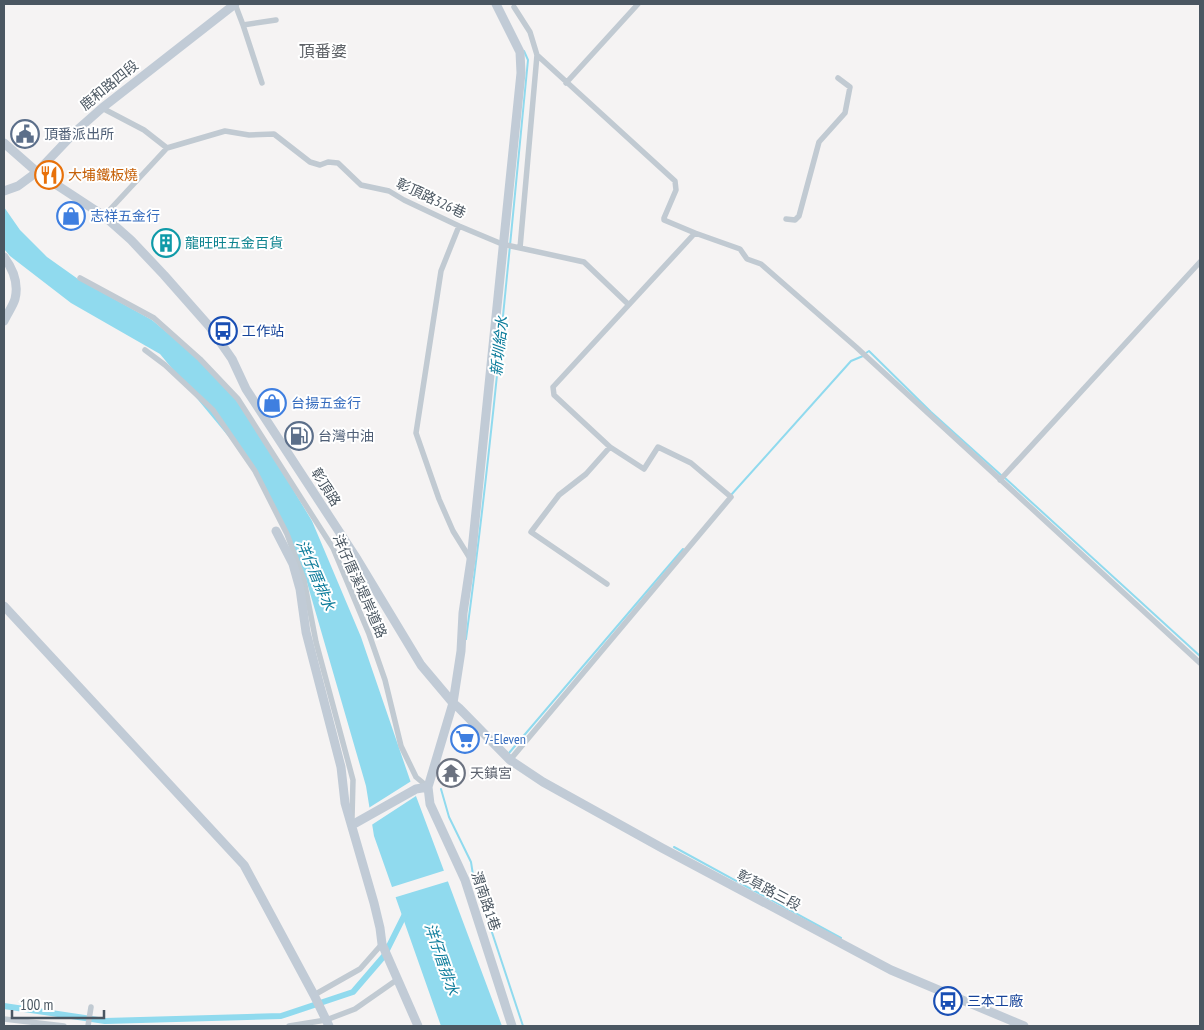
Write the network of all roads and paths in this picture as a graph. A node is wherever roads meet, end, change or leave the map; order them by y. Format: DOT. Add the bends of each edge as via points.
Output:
graph roads {
  1 [pos="235,4"];
  2 [pos="496,4"];
  3 [pos="638,4"];
  4 [pos="514,7"];
  5 [pos="276,20"];
  6 [pos="244,25"];
  7 [pos="537,56"];
  8 [pos="838,78"];
  9 [pos="262,83"];
  10 [pos="566,83"];
  11 [pos="102,108"];
  12 [pos="4,143"];
  13 [pos="167,148"];
  14 [pos="37,172"];
  15 [pos="4,192"];
  16 [pos="104,216"];
  17 [pos="786,219"];
  18 [pos="459,226"];
  19 [pos="695,233"];
  20 [pos="504,244"];
  21 [pos="516,247"];
  22 [pos="4,257"];
  23 [pos="1200,262"];
  24 [pos="80,278"];
  25 [pos="628,304"];
  26 [pos="4,321"];
  27 [pos="145,350"];
  28 [pos="610,448"];
  29 [pos="1000,480"];
  30 [pos="276,531"];
  31 [pos="471,560"];
  32 [pos="607,584"];
  33 [pos="4,606"];
  34 [pos="1200,663"];
  35 [pos="456,706"];
  36 [pos="510,760"];
  37 [pos="428,786"];
  38 [pos="352,825"];
  39 [pos="382,944"];
  40 [pos="396,975"];
  41 [pos="315,997"];
  42 [pos="91,1007"];
  43 [pos="4,1019"];
  44 [pos="326,1020"];
  45 [pos="64,1026"];
  46 [pos="88,1026"];
  47 [pos="289,1026"];
  48 [pos="418,1026"];
  49 [pos="512,1026"];
  50 [pos="1024,1026"];
  1 -- 6 [label="street"];
  1 -- 11 [label="street, 鹿和路四段"];
  2 -- 20 [label="street" via="520,52 521,62"];
  3 -- 10 [label="street"];
  4 -- 7 [label="street" via="530,32"];
  5 -- 6 [label="street"];
  6 -- 9 [label="street"];
  7 -- 10 [label="street"];
  7 -- 21 [label="street"];
  8 -- 17 [label="street" via="850,88 845,113 820,142 799,216 795,220"];
  10 -- 19 [label="street" via="675,181 676,190 664,220"];
  11 -- 13 [label="street" via="144,130"];
  11 -- 14 [label="street, 鹿和路四段"];
  12 -- 14 [label="street, 彰頂路"];
  13 -- 16 [label="street"];
  13 -- 18 [label="street, 彰頂路326巷" via="225,131 249,135 274,134 310,162 320,165 338,163 361,185 389,191"];
  14 -- 15 [label="street, 鹿和路四段"];
  14 -- 16 [label="street, 彰頂路"];
  16 -- 35 [label="street, 彰頂路" via="164,275 209,326 421,665"];
  18 -- 20 [label="street, 彰頂路326巷"];
  18 -- 31 [label="street" via="440,271 416,433 439,499"];
  19 -- 25 [label="street"];
  19 -- 29 [label="street" via="740,249 747,259 761,264"];
  20 -- 21 [label="street, 彰頂路326巷"];
  20 -- 31 [label="street"];
  21 -- 25 [label="street, 彰頂路326巷" via="584,262"];
  22 -- 26 [label="street" via="16,280 15,300"];
  23 -- 29 [label="street"];
  24 -- 37 [label="street, 洋仔厝溪堤岸道路" via="154,318 238,399 333,548 385,680 401,746 416,777"];
  25 -- 28 [label="street" via="554,387 554,395"];
  27 -- 38 [label="street" via="213,410 256,472 287,534 304,580 316,642 353,780"];
  28 -- 32 [label="street" via="586,474 559,495 531,532"];
  28 -- 36 [label="street" via="644,469 658,447 691,463 731,497"];
  29 -- 34 [label="street"];
  30 -- 38 [label="street" via="293,564 300,589 306,632 341,767"];
  31 -- 35 [label="street" via="463,613"];
  33 -- 41 [label="street" via="244,866"];
  35 -- 36 [label="street, 彰頂路"];
  35 -- 37 [label="street"];
  36 -- 50 [label="street, 彰草路三段" via="543,782 662,848 883,966"];
  37 -- 38 [label="street" via="416,789"];
  37 -- 49 [label="street, 渭南路1巷" via="430,804 465,880"];
  38 -- 39 [label="street"];
  39 -- 40 [label="street"];
  39 -- 41 [label="street" via="360,969"];
  40 -- 44 [label="street" via="355,1009"];
  40 -- 48 [label="street"];
  41 -- 44 [label="street"];
  42 -- 46 [label="street"];
  43 -- 45 [label="street"];
  44 -- 47 [label="street"];
}
